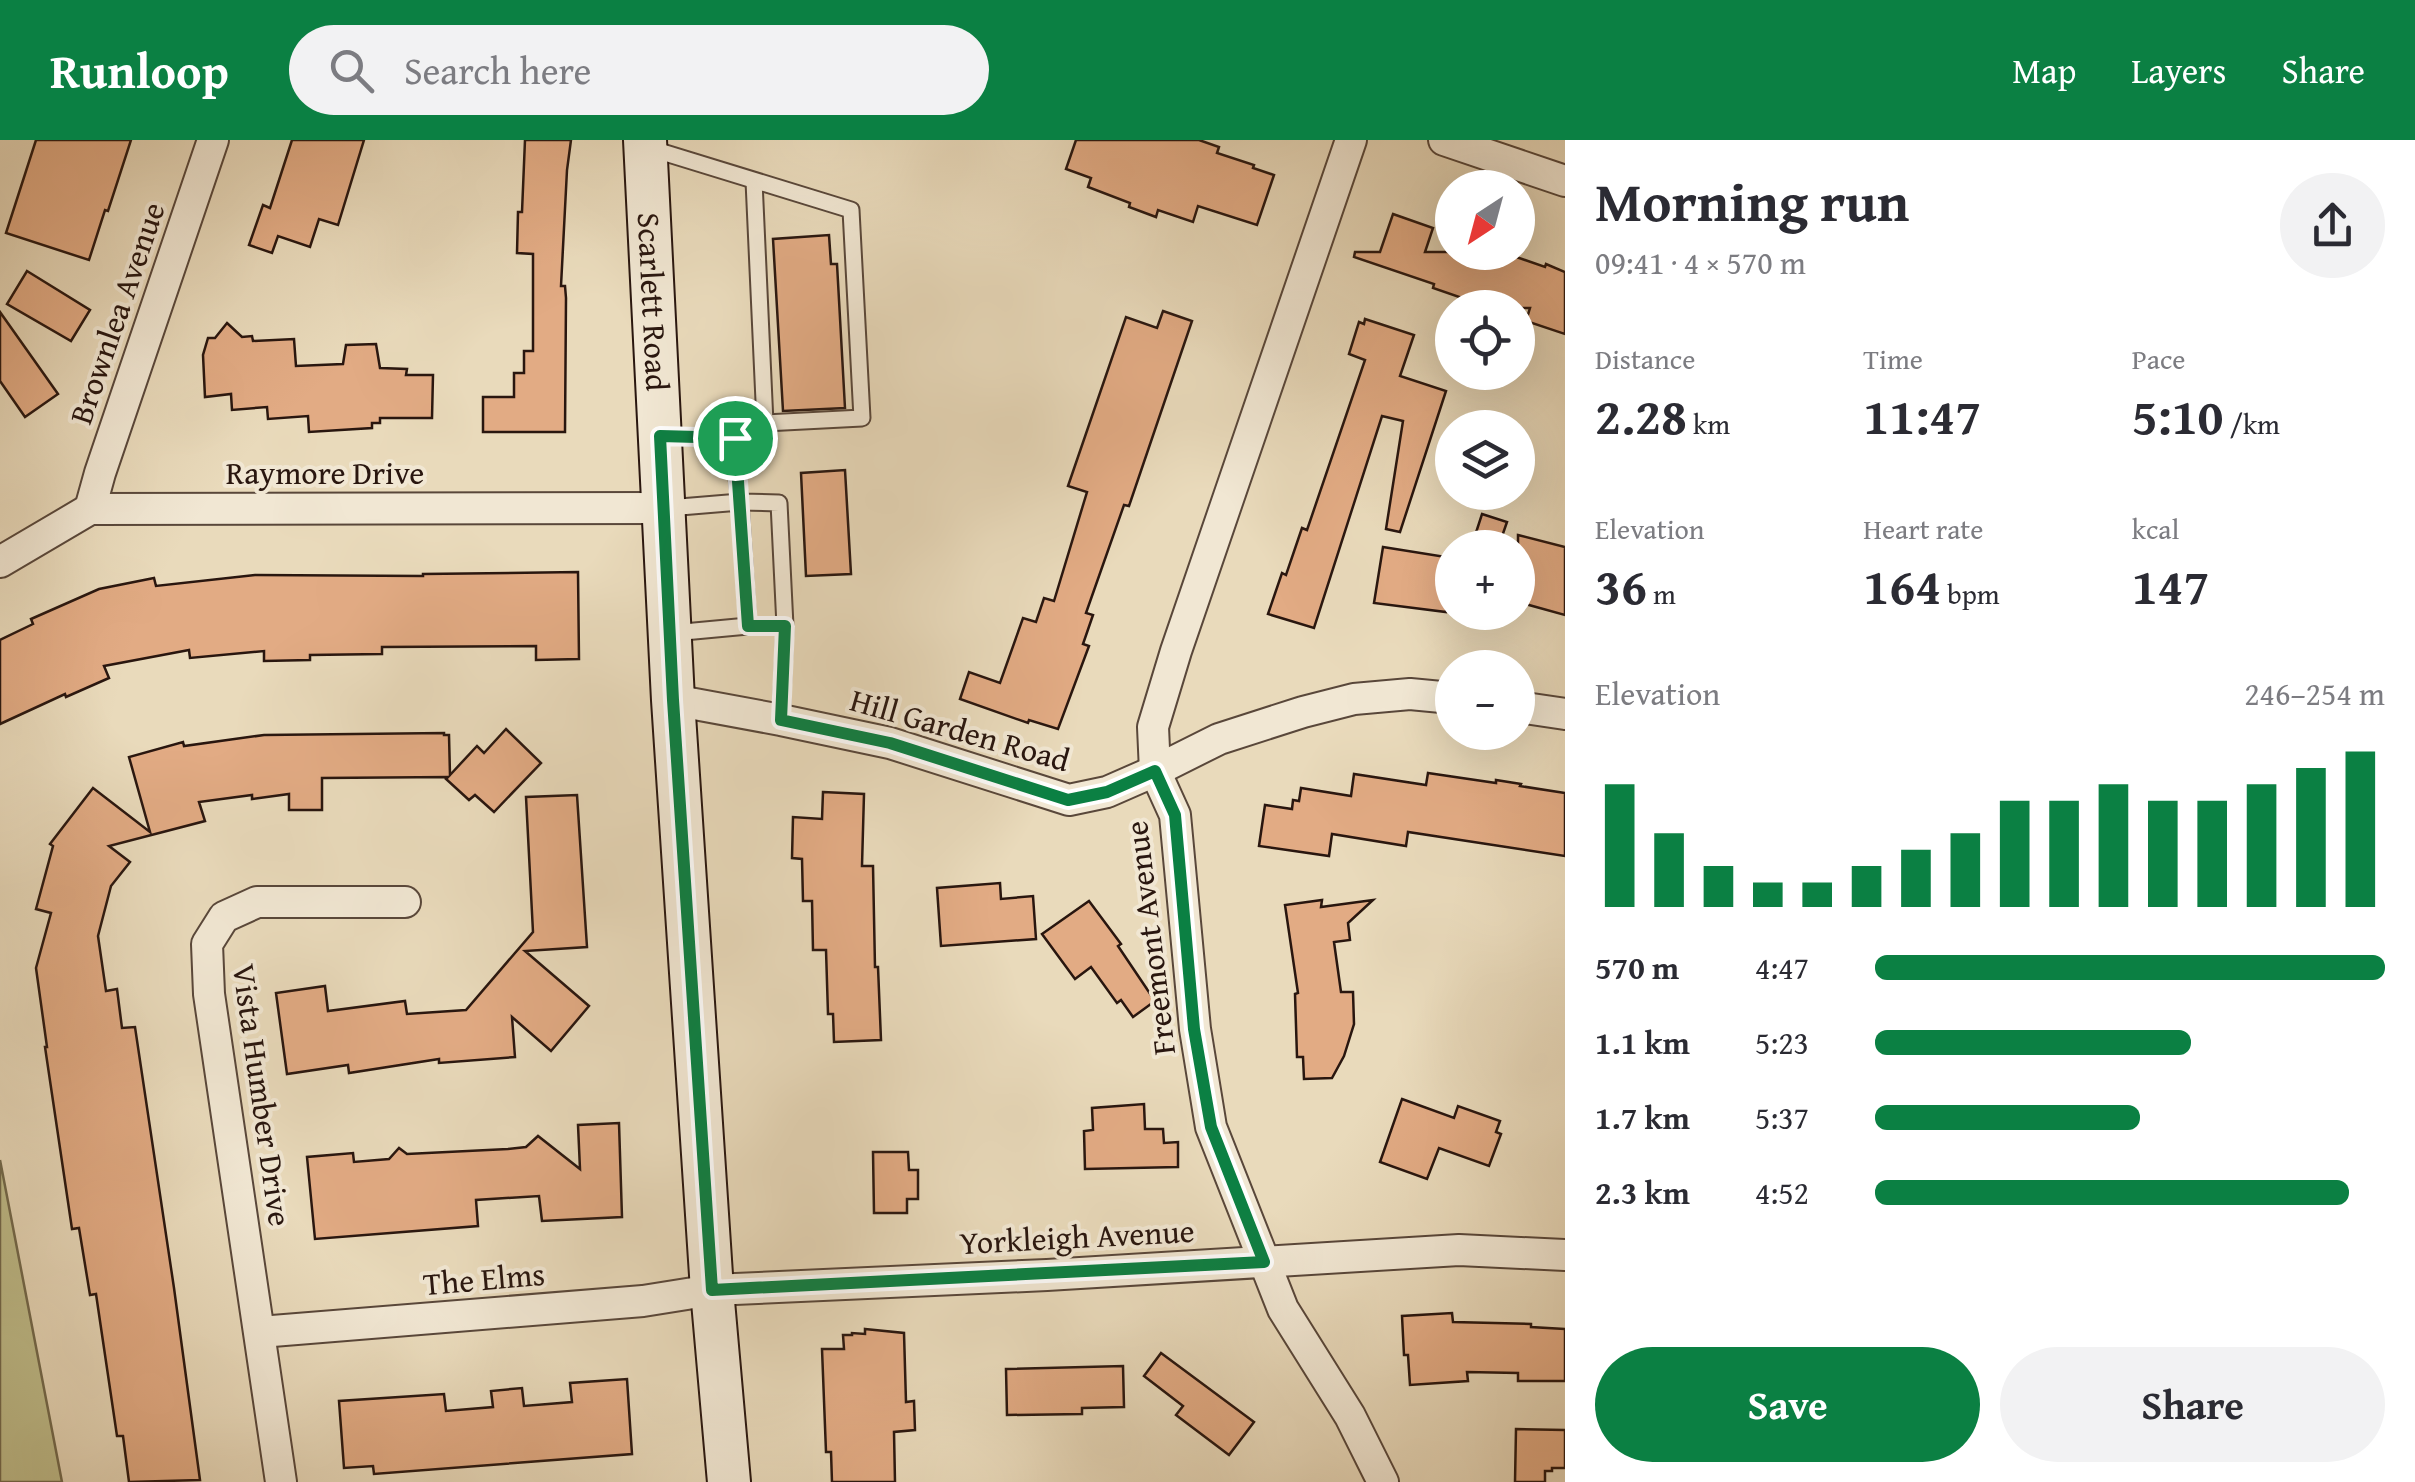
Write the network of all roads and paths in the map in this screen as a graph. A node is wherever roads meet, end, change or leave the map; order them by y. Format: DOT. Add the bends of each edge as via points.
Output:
graph roads {
  1 [pos="213,140"];
  2 [pos="1351,140"];
  3 [pos="1444,140"];
  4 [pos="646,143"];
  5 [pos="754,180"];
  6 [pos="1565,181"];
  7 [pos="765,423"];
  8 [pos="660,436"];
  9 [pos="735,438"];
  10 [pos="740,502"];
  11 [pos="664,508"];
  12 [pos="90,509"];
  13 [pos="0,562"];
  14 [pos="748,626"];
  15 [pos="785,626"];
  16 [pos="670,633"];
  17 [pos="1435,696"];
  18 [pos="673,700"];
  19 [pos="1535,710"];
  20 [pos="1565,714"];
  21 [pos="781,720"];
  22 [pos="1155,771"];
  23 [pos="405,902"];
  24 [pos="1565,1255"];
  25 [pos="1264,1262"];
  26 [pos="712,1290"];
  27 [pos="260,1332"];
  28 [pos="280,1476"];
  29 [pos="729,1482"];
  30 [pos="1382,1482"];
  1 -- 12 [label="street, Brownlea Avenue"];
  2 -- 22 [label="street, Freemont Avenue" via="1176,651 1154,727"];
  3 -- 6 [label="street"];
  4 -- 5 [label="lane"];
  4 -- 8 [label="main road, Scarlett Road"];
  5 -- 7 [label="lane"];
  5 -- 7 [label="lane" via="852,210 862,418"];
  7 -- 9 [label="lane"];
  8 -- 9 [label="lane"];
  8 -- 11 [label="main road, Scarlett Road"];
  9 -- 10 [label="lane"];
  10 -- 11 [label="lane"];
  10 -- 14 [label="lane"];
  10 -- 15 [label="lane" via="779,503"];
  11 -- 12 [label="street, Raymore Drive"];
  11 -- 16 [label="main road, Scarlett Road"];
  12 -- 13 [label="street"];
  14 -- 15 [label="lane"];
  14 -- 16 [label="lane"];
  15 -- 21 [label="lane"];
  16 -- 18 [label="main road, Scarlett Road"];
  17 -- 22 [label="street, Hill Garden Road" via="1354,699 1303,712 1219,739"];
  18 -- 21 [label="street, Hill Garden Road"];
  18 -- 26 [label="main road, Scarlett Road"];
  19 -- 20 [label="street"];
  21 -- 22 [label="street, Hill Garden Road" via="890,743 1068,800"];
  22 -- 25 [label="street, Freemont Avenue" via="1175,815 1194,1029 1211,1127"];
  23 -- 27 [label="street, Vista Humber Drive" via="257,902 224,917 207,944"];
  24 -- 25 [label="street, Yorkleigh Avenue" via="1459,1250"];
  25 -- 26 [label="street, Yorkleigh Avenue"];
  25 -- 30 [label="street, Freemont Avenue" via="1283,1309 1350,1416"];
  26 -- 27 [label="street, The Elms"];
  26 -- 29 [label="main road, Scarlett Road"];
  27 -- 28 [label="street, Vista Humber Drive"];
}
